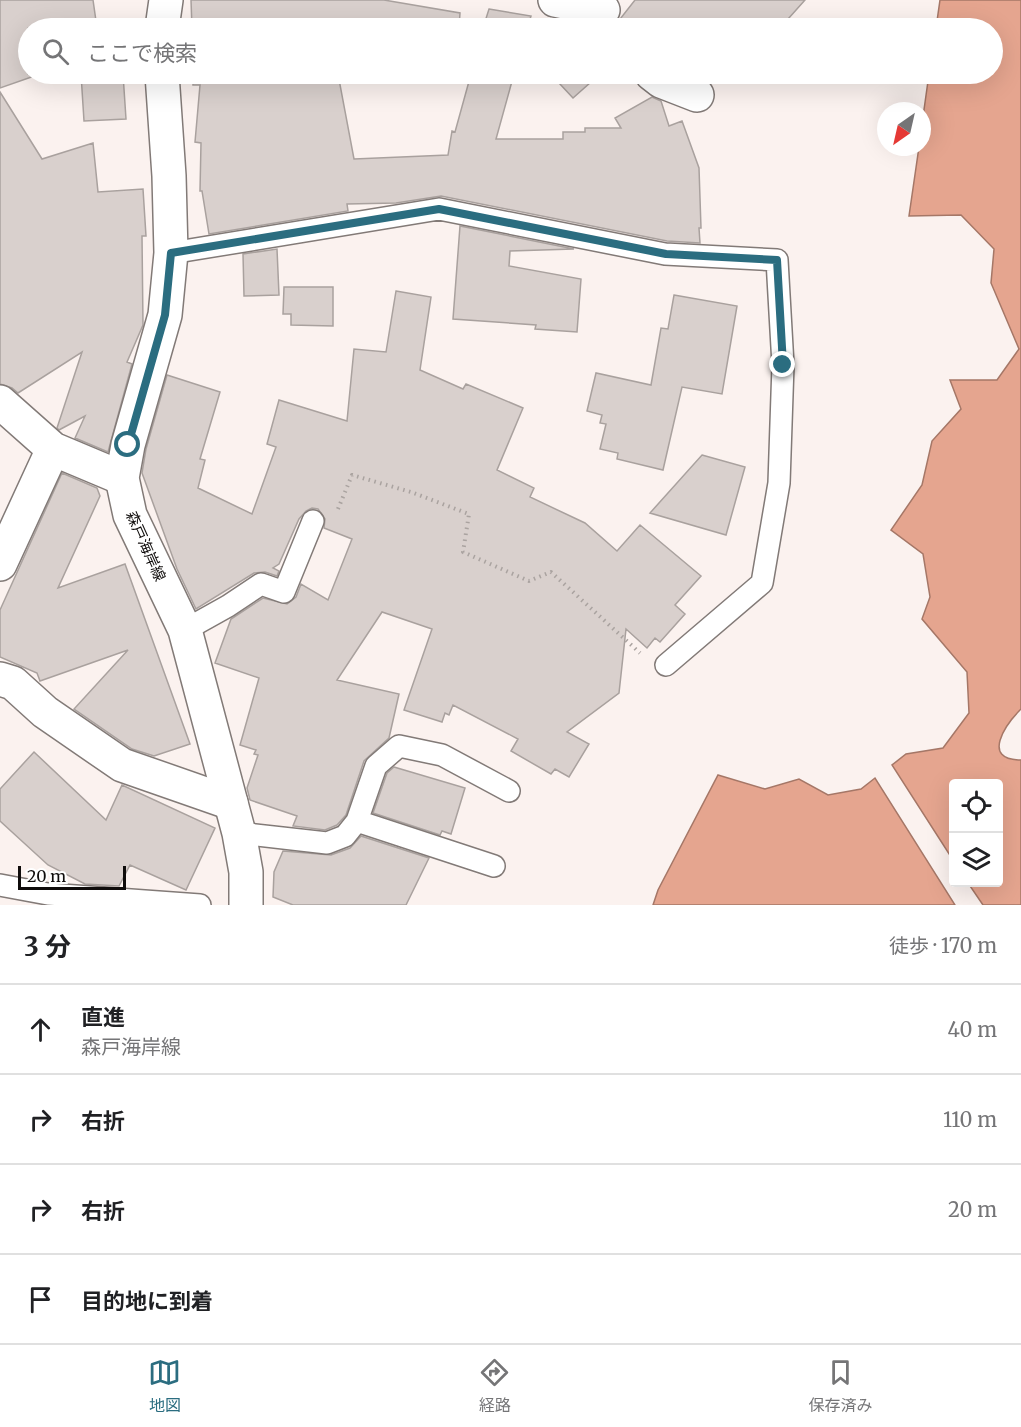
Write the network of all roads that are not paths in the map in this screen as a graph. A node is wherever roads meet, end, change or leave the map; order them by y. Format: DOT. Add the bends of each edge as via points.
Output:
graph roads {
  1 [pos="166,0"];
  2 [pos="555,0"];
  3 [pos="609,13"];
  4 [pos="163,18"];
  5 [pos="163,84"];
  6 [pos="670,84"];
  7 [pos="697,94"];
  8 [pos="171,253"];
  9 [pos="0,402"];
  10 [pos="53,448"];
  11 [pos="122,478"];
  12 [pos="313,520"];
  13 [pos="0,564"];
  14 [pos="185,630"];
  15 [pos="666,665"];
  16 [pos="0,679"];
  17 [pos="509,791"];
  18 [pos="235,818"];
  19 [pos="357,821"];
  20 [pos="494,866"];
  21 [pos="0,885"];
  22 [pos="200,905"];
  23 [pos="246,905"];
  1 -- 4 [label="main road"];
  2 -- 3 [label="main road"];
  5 -- 8 [label="main road, 森戸海岸線"];
  6 -- 7 [label="main road"];
  8 -- 11 [label="main road, 森戸海岸線" via="165,315"];
  8 -- 15 [label="lane" via="439,209 666,254 777,260 783,365 780,483 762,583"];
  9 -- 10 [label="main road"];
  10 -- 11 [label="main road"];
  10 -- 13 [label="main road"];
  11 -- 14 [label="main road, 森戸海岸線" via="130,515"];
  12 -- 14 [label="lane" via="284,592 261,584"];
  14 -- 18 [label="main road, 森戸海岸線"];
  16 -- 18 [label="main road" via="13,683 45,712 122,765"];
  17 -- 19 [label="lane" via="442,755 399,746 376,766"];
  18 -- 19 [label="lane" via="327,843 345,836"];
  18 -- 23 [label="main road, 森戸海岸線" via="246,872"];
  19 -- 20 [label="lane"];
  21 -- 22 [label="lane" via="48,894"];
}
